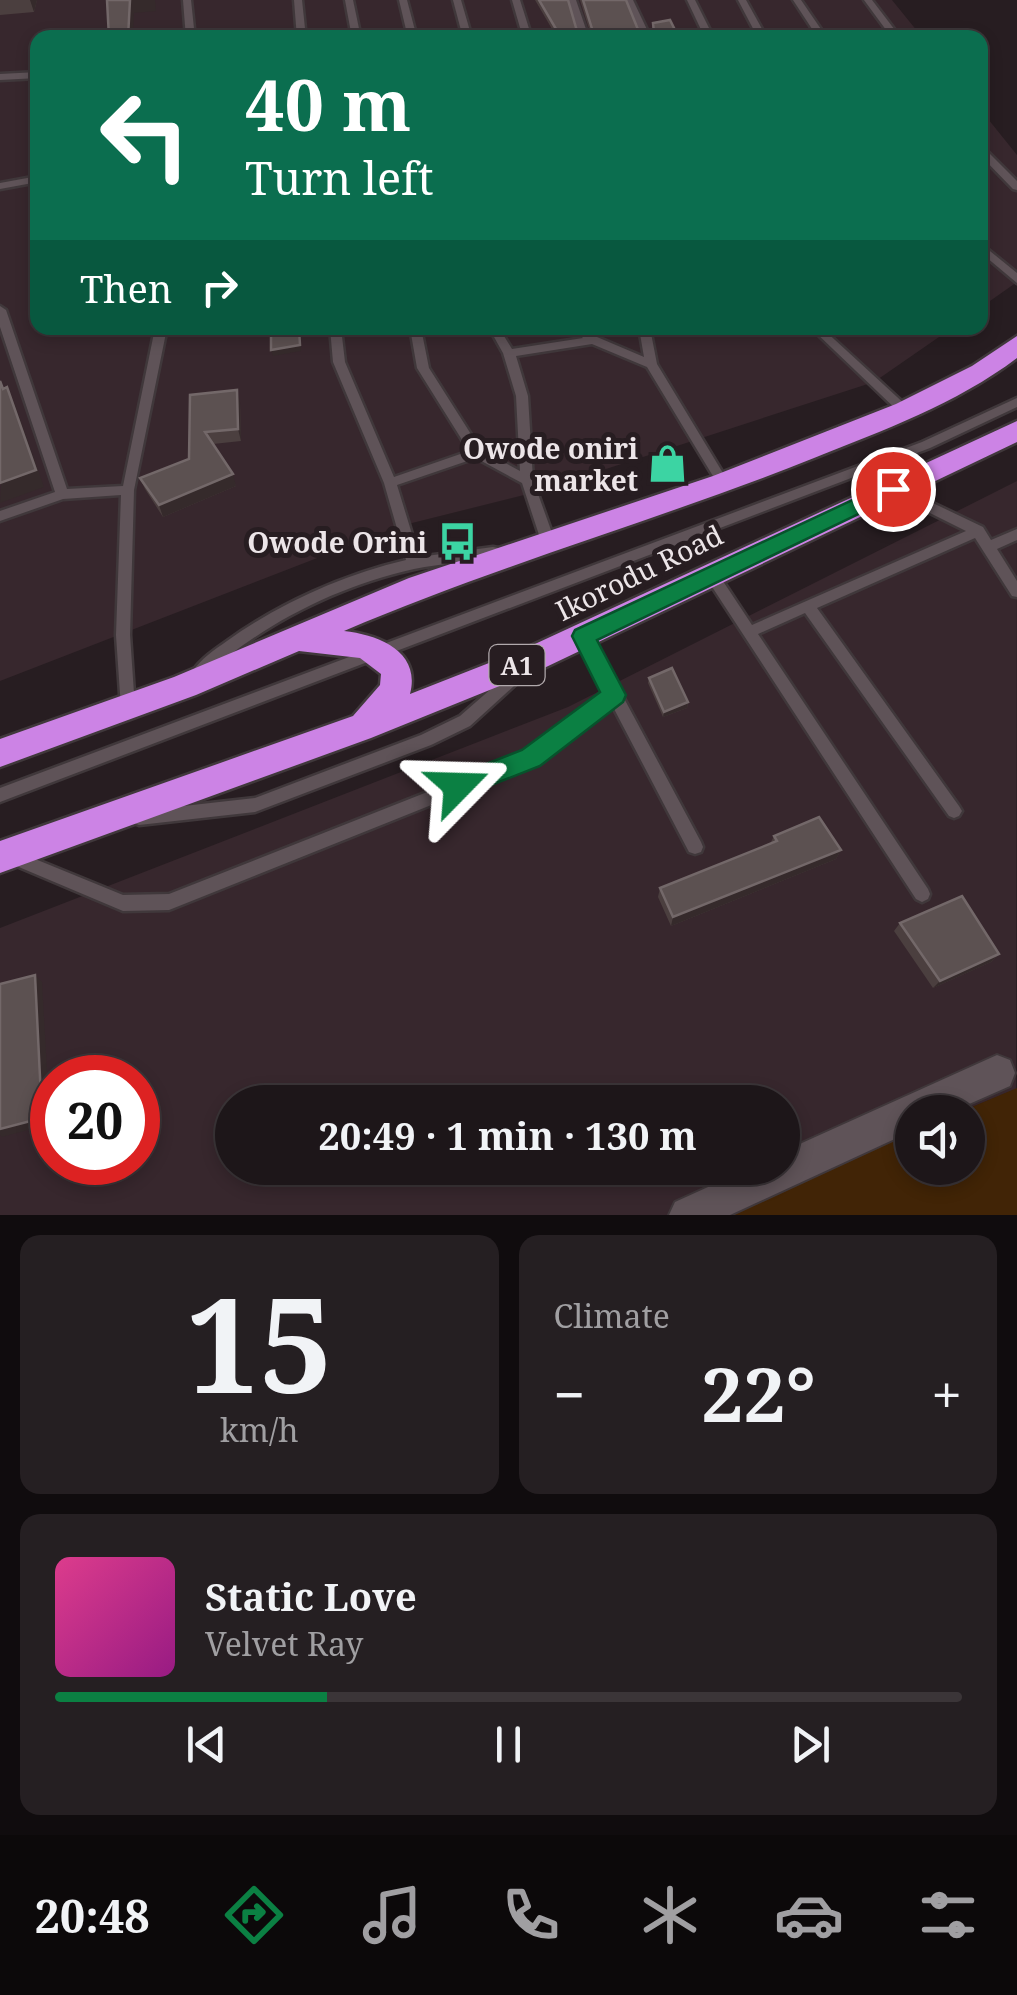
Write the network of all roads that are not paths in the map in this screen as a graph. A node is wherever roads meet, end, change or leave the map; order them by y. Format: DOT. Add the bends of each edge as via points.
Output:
graph roads {
  1 [pos="187,0"];
  2 [pos="298,0"];
  3 [pos="349,0"];
  4 [pos="403,0"];
  5 [pos="457,0"];
  6 [pos="516,0"];
  7 [pos="572,0"];
  8 [pos="629,0"];
  9 [pos="691,0"];
  10 [pos="742,0"];
  11 [pos="797,0"];
  12 [pos="868,0"];
  13 [pos="190,30"];
  14 [pos="301,30"];
  15 [pos="355,30"];
  16 [pos="412,30"];
  17 [pos="466,30"];
  18 [pos="525,30"];
  19 [pos="582,30"];
  20 [pos="642,30"];
  21 [pos="706,30"];
  22 [pos="759,30"];
  23 [pos="818,30"];
  24 [pos="891,30"];
  25 [pos="30,74"];
  26 [pos="0,76"];
  27 [pos="988,158"];
  28 [pos="30,180"];
  29 [pos="0,186"];
  30 [pos="1017,187"];
  31 [pos="988,253"];
  32 [pos="1017,279"];
  33 [pos="0,310"];
  34 [pos="160,335"];
  35 [pos="336,335"];
  36 [pos="416,335"];
  37 [pos="498,335"];
  38 [pos="587,335"];
  39 [pos="646,335"];
  40 [pos="824,335"];
  41 [pos="593,340"];
  42 [pos="1017,345"];
  43 [pos="510,353"];
  44 [pos="651,364"];
  45 [pos="1017,402"];
  46 [pos="905,410"];
  47 [pos="1017,431"];
  48 [pos="477,453"];
  49 [pos="527,480"];
  50 [pos="390,483"];
  51 [pos="724,483"];
  52 [pos="893,489"];
  53 [pos="128,490"];
  54 [pos="62,494"];
  55 [pos="0,516"];
  56 [pos="978,531"];
  57 [pos="1017,534"];
  58 [pos="551,543"];
  59 [pos="991,546"];
  60 [pos="414,563"];
  61 [pos="710,573"];
  62 [pos="1017,592"];
  63 [pos="808,606"];
  64 [pos="748,632"];
  65 [pos="584,636"];
  66 [pos="288,640"];
  67 [pos="383,654"];
  68 [pos="534,659"];
  69 [pos="185,686"];
  70 [pos="614,695"];
  71 [pos="128,708"];
  72 [pos="360,728"];
  73 [pos="0,754"];
  74 [pos="0,795"];
  75 [pos="954,812"];
  76 [pos="89,825"];
  77 [pos="695,848"];
  78 [pos="4,856"];
  79 [pos="922,894"];
  80 [pos="998,1073"];
  81 [pos="688,1215"];
  1 -- 13 [label="lane"];
  2 -- 14 [label="lane"];
  3 -- 15 [label="lane"];
  4 -- 16 [label="lane"];
  5 -- 17 [label="lane"];
  6 -- 18 [label="lane"];
  7 -- 19 [label="lane"];
  8 -- 20 [label="lane"];
  9 -- 21 [label="lane"];
  10 -- 22 [label="lane"];
  11 -- 23 [label="lane"];
  12 -- 24 [label="lane"];
  25 -- 26 [label="lane"];
  27 -- 30 [label="lane"];
  28 -- 29 [label="lane"];
  31 -- 32 [label="lane"];
  33 -- 54 [label="lane"];
  34 -- 53 [label="lane"];
  35 -- 50 [label="lane" via="339,362"];
  36 -- 48 [label="lane" via="423,368"];
  37 -- 43 [label="lane"];
  38 -- 41 [label="lane"];
  39 -- 44 [label="lane"];
  40 -- 46 [label="lane"];
  41 -- 43 [label="lane"];
  41 -- 44 [label="lane"];
  42 -- 46 [label="highway, Ikorodu Road" via="981,372"];
  43 -- 49 [label="lane" via="528,438"];
  44 -- 51 [label="lane"];
  45 -- 67 [label="lane" via="926,445 434,629"];
  46 -- 51 [label="highway, Ikorodu Road"];
  47 -- 52 [label="highway, Ikorodu Road / A1"];
  48 -- 49 [label="lane"];
  48 -- 50 [label="lane"];
  49 -- 58 [label="lane"];
  50 -- 60 [label="lane"];
  51 -- 58 [label="highway, Ikorodu Road"];
  52 -- 56 [label="lane"];
  52 -- 61 [label="highway, Ikorodu Road / A1"];
  53 -- 54 [label="lane"];
  53 -- 71 [label="lane"];
  54 -- 55 [label="lane"];
  56 -- 59 [label="lane"];
  56 -- 63 [label="lane"];
  57 -- 59 [label="lane"];
  58 -- 60 [label="lane"];
  58 -- 66 [label="highway, Ikorodu Road" via="419,586"];
  59 -- 62 [label="lane"];
  60 -- 69 [label="lane" via="274,616 226,646"];
  61 -- 64 [label="lane"];
  61 -- 65 [label="highway, Ikorodu Road / A1"];
  63 -- 64 [label="lane"];
  63 -- 75 [label="lane"];
  64 -- 79 [label="lane"];
  65 -- 68 [label="highway, Ikorodu Road / A1"];
  65 -- 70 [label="lane"];
  66 -- 67 [label="highway" via="339,640"];
  66 -- 69 [label="highway, Ikorodu Road"];
  67 -- 72 [label="highway" via="397,668 396,690"];
  67 -- 74 [label="lane"];
  68 -- 72 [label="highway, Ikorodu Road / A1"];
  68 -- 76 [label="lane" via="465,721 255,806"];
  69 -- 71 [label="highway, Ikorodu Road"];
  70 -- 77 [label="lane"];
  70 -- 78 [label="lane" via="531,758 169,902 123,903"];
  71 -- 73 [label="highway, Ikorodu Road"];
  72 -- 76 [label="highway, Ikorodu Road / A1"];
  76 -- 78 [label="highway, Ikorodu Road / A1"];
  80 -- 81 [label="street"];
}
